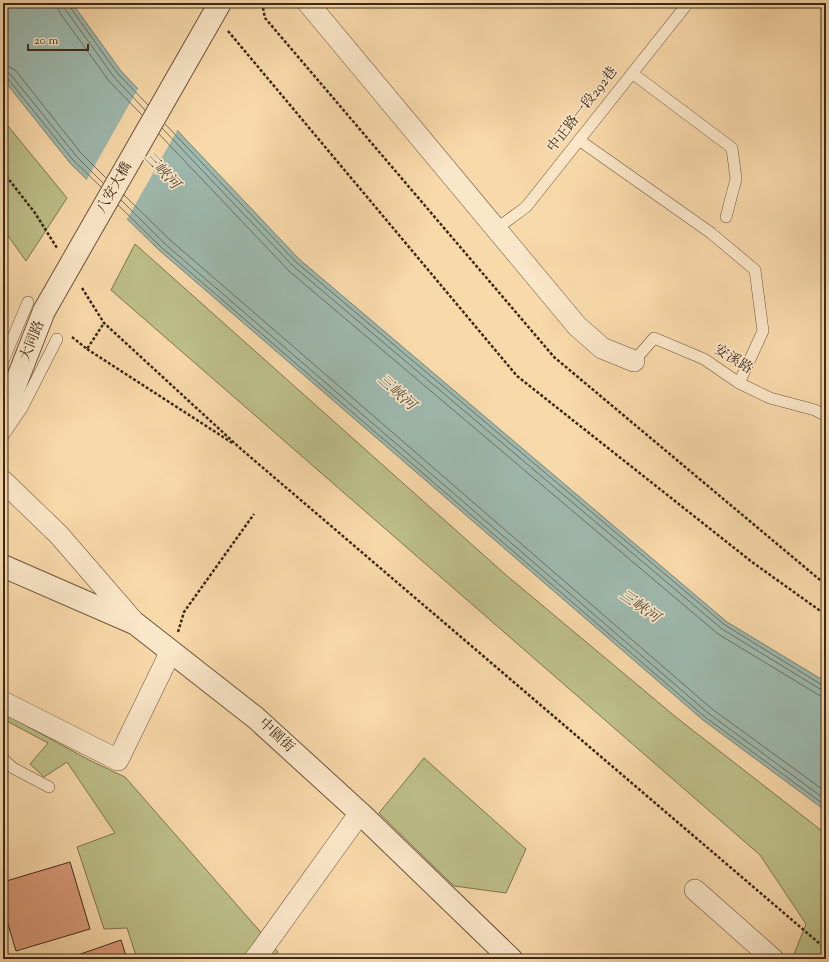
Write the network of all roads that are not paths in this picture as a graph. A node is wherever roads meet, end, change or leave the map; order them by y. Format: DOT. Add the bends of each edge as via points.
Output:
graph roads {
  1 [pos="220,3"];
  2 [pos="308,3"];
  3 [pos="688,3"];
  4 [pos="632,73"];
  5 [pos="579,140"];
  6 [pos="726,217"];
  7 [pos="496,229"];
  8 [pos="36,307"];
  9 [pos="57,339"];
  10 [pos="3,361"];
  11 [pos="634,361"];
  12 [pos="739,383"];
  13 [pos="3,416"];
  14 [pos="826,416"];
  15 [pos="3,436"];
  16 [pos="3,481"];
  17 [pos="3,566"];
  18 [pos="136,624"];
  19 [pos="171,651"];
  20 [pos="3,702"];
  21 [pos="3,759"];
  22 [pos="49,787"];
  23 [pos="360,814"];
  24 [pos="695,890"];
  25 [pos="255,959"];
  26 [pos="511,959"];
  27 [pos="773,959"];
  1 -- 8 [label="street, 八安大橋, bridge"];
  2 -- 7 [label="street"];
  3 -- 4 [label="lane, 中正路一段292巷"];
  4 -- 5 [label="lane, 中正路一段292巷"];
  4 -- 6 [label="lane" via="732,148 736,179"];
  5 -- 7 [label="lane, 中正路一段292巷" via="526,207"];
  5 -- 12 [label="lane" via="711,233 755,270 763,331"];
  7 -- 11 [label="street" via="577,326 602,348"];
  8 -- 10 [label="lane"];
  8 -- 13 [label="street, 大同路"];
  9 -- 15 [label="lane" via="22,408"];
  11 -- 12 [label="lane, 安溪路" via="654,338 704,359"];
  12 -- 14 [label="lane, 安溪路" via="770,398 815,410"];
  16 -- 18 [label="street" via="59,535"];
  17 -- 18 [label="street, 中園街"];
  18 -- 19 [label="street, 中園街"];
  19 -- 20 [label="street" via="118,760"];
  19 -- 23 [label="street, 中園街" via="256,718"];
  21 -- 22 [label="lane" via="13,768"];
  23 -- 25 [label="street"];
  23 -- 26 [label="street, 中園街"];
  24 -- 27 [label="street"];
}
